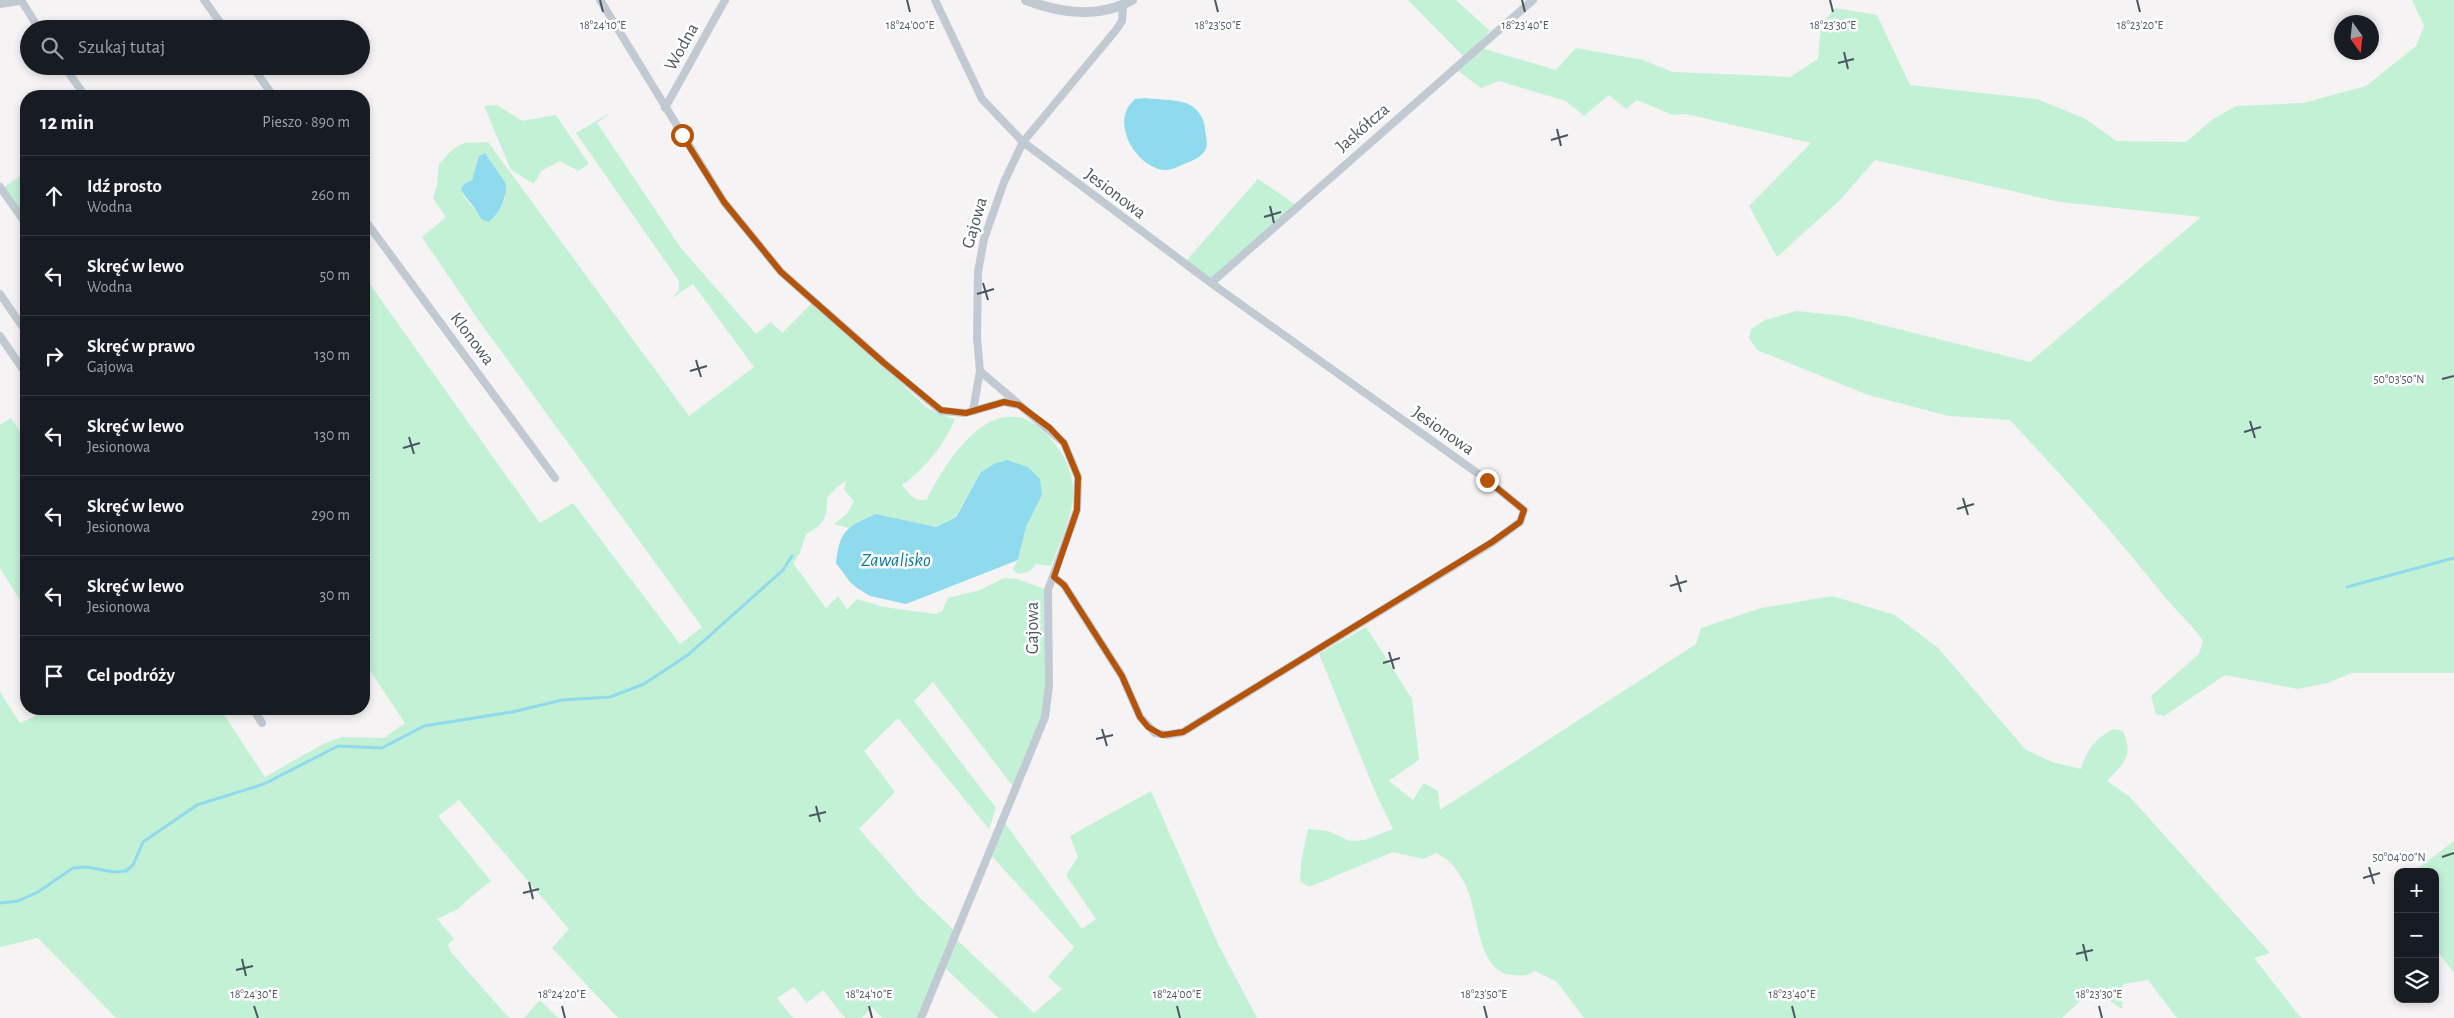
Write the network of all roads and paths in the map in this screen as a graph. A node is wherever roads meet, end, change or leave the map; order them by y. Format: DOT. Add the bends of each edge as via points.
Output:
graph roads {
  1 [pos="20,0"];
  2 [pos="204,0"];
  3 [pos="600,0"];
  4 [pos="725,0"];
  5 [pos="935,0"];
  6 [pos="1026,0"];
  7 [pos="1533,0"];
  8 [pos="1128,2"];
  9 [pos="0,3"];
  10 [pos="33,20"];
  11 [pos="218,20"];
  12 [pos="70,75"];
  13 [pos="258,75"];
  14 [pos="81,90"];
  15 [pos="269,90"];
  16 [pos="665,108"];
  17 [pos="1023,142"];
  18 [pos="0,187"];
  19 [pos="20,215"];
  20 [pos="370,227"];
  21 [pos="1213,282"];
  22 [pos="0,294"];
  23 [pos="20,323"];
  24 [pos="0,336"];
  25 [pos="20,365"];
  26 [pos="980,371"];
  27 [pos="1019,405"];
  28 [pos="973,411"];
  29 [pos="555,478"];
  30 [pos="1054,577"];
  31 [pos="256,715"];
  32 [pos="262,723"];
  33 [pos="921,1018"];
  1 -- 9 [label="street"];
  1 -- 10 [label="street"];
  2 -- 11 [label="street"];
  3 -- 16 [label="street, Wodna"];
  4 -- 16 [label="street, Wodna"];
  5 -- 17 [label="street, Jesionowa" via="982,99"];
  6 -- 8 [label="street" via="1059,11 1076,12 1102,10"];
  7 -- 21 [label="street, Jaskółcza"];
  8 -- 17 [label="street, Gajowa" via="1116,30"];
  12 -- 14 [label="street"];
  13 -- 15 [label="street"];
  16 -- 28 [label="street, Wodna" via="724,202 781,272 941,410 954,414"];
  17 -- 21 [label="street, Jesionowa"];
  17 -- 26 [label="street, Gajowa" via="1001,190 984,239 978,272"];
  18 -- 19 [label="street"];
  20 -- 29 [label="street, Klonowa"];
  21 -- 30 [label="street, Jesionowa" via="1513,499 1524,510 1522,518 1484,547 1174,735 1155,733 1144,722 1122,676 1064,585"];
  22 -- 23 [label="street"];
  24 -- 25 [label="street"];
  26 -- 27 [label="street, Gajowa"];
  26 -- 28 [label="street"];
  27 -- 28 [label="street, Wodna" via="1004,402"];
  27 -- 30 [label="street, Gajowa" via="1064,443 1078,477 1077,510"];
  30 -- 33 [label="street, Gajowa" via="1048,590 1049,686 1045,717"];
  31 -- 32 [label="street"];
}
